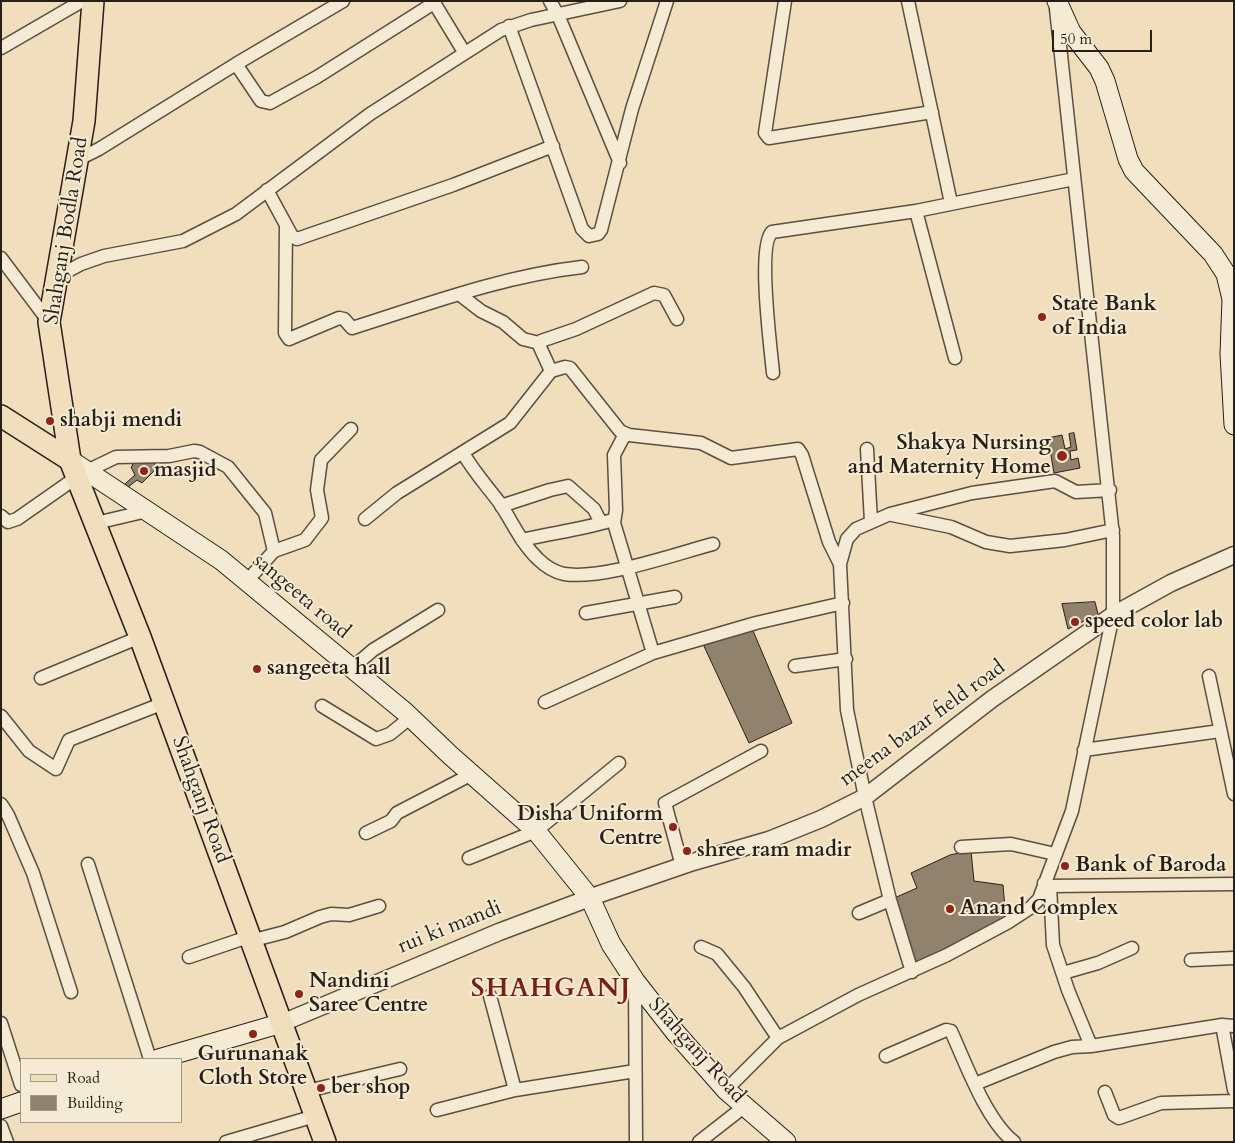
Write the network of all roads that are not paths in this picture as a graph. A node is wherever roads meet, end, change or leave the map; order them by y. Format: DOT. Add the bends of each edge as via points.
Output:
graph roads {
  1 [pos="82,1"];
  2 [pos="93,1"];
  3 [pos="343,1"];
  4 [pos="550,1"];
  5 [pos="620,1"];
  6 [pos="666,1"];
  7 [pos="785,1"];
  8 [pos="908,1"];
  9 [pos="1056,1"];
  10 [pos="434,2"];
  11 [pos="558,15"];
  12 [pos="509,26"];
  13 [pos="1,48"];
  14 [pos="464,52"];
  15 [pos="236,64"];
  16 [pos="932,112"];
  17 [pos="553,146"];
  18 [pos="77,160"];
  19 [pos="620,163"];
  20 [pos="1074,179"];
  21 [pos="267,190"];
  22 [pos="951,203"];
  23 [pos="916,211"];
  24 [pos="286,225"];
  25 [pos="1,258"];
  26 [pos="582,267"];
  27 [pos="57,277"];
  28 [pos="459,294"];
  29 [pos="677,319"];
  30 [pos="49,322"];
  31 [pos="539,343"];
  32 [pos="955,358"];
  33 [pos="551,371"];
  34 [pos="773,374"];
  35 [pos="1,416"];
  36 [pos="1234,425"];
  37 [pos="351,429"];
  38 [pos="625,434"];
  39 [pos="867,449"];
  40 [pos="463,453"];
  41 [pos="78,469"];
  42 [pos="1110,490"];
  43 [pos="501,506"];
  44 [pos="147,511"];
  45 [pos="890,514"];
  46 [pos="1,516"];
  47 [pos="365,519"];
  48 [pos="614,519"];
  49 [pos="871,522"];
  50 [pos="96,523"];
  51 [pos="601,523"];
  52 [pos="1113,530"];
  53 [pos="522,540"];
  54 [pos="713,544"];
  55 [pos="274,551"];
  56 [pos="1234,555"];
  57 [pos="840,564"];
  58 [pos="626,567"];
  59 [pos="247,582"];
  60 [pos="675,597"];
  61 [pos="843,603"];
  62 [pos="638,604"];
  63 [pos="438,610"];
  64 [pos="586,614"];
  65 [pos="1113,615"];
  66 [pos="140,637"];
  67 [pos="653,653"];
  68 [pos="846,659"];
  69 [pos="795,666"];
  70 [pos="351,668"];
  71 [pos="1209,676"];
  72 [pos="41,678"];
  73 [pos="545,702"];
  74 [pos="164,703"];
  75 [pos="322,706"];
  76 [pos="1,716"];
  77 [pos="411,717"];
  78 [pos="1220,731"];
  79 [pos="1084,750"];
  80 [pos="761,751"];
  81 [pos="619,763"];
  82 [pos="472,774"];
  83 [pos="1234,794"];
  84 [pos="865,797"];
  85 [pos="1,804"];
  86 [pos="536,831"];
  87 [pos="366,833"];
  88 [pos="961,847"];
  89 [pos="1055,854"];
  90 [pos="469,858"];
  91 [pos="88,864"];
  92 [pos="682,866"];
  93 [pos="1234,884"];
  94 [pos="1047,885"];
  95 [pos="590,898"];
  96 [pos="890,900"];
  97 [pos="379,906"];
  98 [pos="859,913"];
  99 [pos="249,939"];
  100 [pos="701,947"];
  101 [pos="1132,948"];
  102 [pos="189,957"];
  103 [pos="1234,958"];
  104 [pos="1191,960"];
  105 [pos="912,972"];
  106 [pos="1062,974"];
  107 [pos="635,981"];
  108 [pos="71,992"];
  109 [pos="490,996"];
  110 [pos="1,1023"];
  111 [pos="282,1023"];
  112 [pos="1228,1026"];
  113 [pos="778,1038"];
  114 [pos="1091,1046"];
  115 [pos="886,1056"];
  116 [pos="150,1058"];
  117 [pos="161,1058"];
  118 [pos="400,1069"];
  119 [pos="635,1071"];
  120 [pos="20,1082"];
  121 [pos="975,1084"];
  122 [pos="515,1090"];
  123 [pos="726,1090"];
  124 [pos="1234,1090"];
  125 [pos="306,1091"];
  126 [pos="1105,1092"];
  127 [pos="1234,1101"];
  128 [pos="20,1102"];
  129 [pos="745,1106"];
  130 [pos="1,1109"];
  131 [pos="437,1110"];
  132 [pos="316,1116"];
  133 [pos="1,1126"];
  134 [pos="7,1142"];
  135 [pos="226,1142"];
  136 [pos="325,1142"];
  137 [pos="636,1142"];
  138 [pos="699,1142"];
  139 [pos="786,1142"];
  140 [pos="1014,1142"];
  1 -- 13 [label="street"];
  2 -- 18 [label="main road, Shahganj Bodla Road" via="84,121"];
  3 -- 15 [label="street"];
  4 -- 11 [label="street"];
  5 -- 11 [label="street"];
  6 -- 19 [label="street" via="632,110"];
  7 -- 16 [label="street" via="765,134 768,138"];
  8 -- 16 [label="street"];
  9 -- 20 [label="street"];
  9 -- 36 [label="main road" via="1071,32 1105,81 1134,172 1214,254 1226,274 1232,299 1230,354"];
  10 -- 14 [label="street"];
  10 -- 15 [label="street" via="317,77 270,103 262,101"];
  11 -- 12 [label="street"];
  11 -- 19 [label="street"];
  12 -- 14 [label="street"];
  12 -- 17 [label="street"];
  14 -- 21 [label="street" via="370,114"];
  15 -- 18 [label="street"];
  16 -- 22 [label="street"];
  17 -- 19 [label="street" via="582,229 589,236 601,230"];
  17 -- 24 [label="street" via="453,185 297,239"];
  18 -- 27 [label="main road, Shahganj Bodla Road"];
  20 -- 22 [label="street"];
  20 -- 42 [label="street"];
  21 -- 24 [label="street"];
  21 -- 27 [label="street" via="236,214 196,236 104,256"];
  22 -- 23 [label="street"];
  23 -- 32 [label="street"];
  23 -- 34 [label="street" via="770,234 764,285"];
  24 -- 28 [label="street" via="287,338 339,318 352,328"];
  25 -- 30 [label="street"];
  26 -- 28 [label="street" via="550,270"];
  27 -- 30 [label="main road, Shahganj Bodla Road"];
  28 -- 31 [label="street" via="523,339"];
  29 -- 31 [label="street" via="664,295 654,293"];
  30 -- 41 [label="main road, Shahganj Bodla Road"];
  31 -- 33 [label="street"];
  33 -- 38 [label="street" via="570,368"];
  33 -- 40 [label="street" via="510,423"];
  35 -- 41 [label="main road"];
  37 -- 55 [label="street" via="321,460 318,490 322,518 305,540"];
  38 -- 48 [label="street" via="614,455"];
  38 -- 57 [label="street" via="701,443 731,458 798,449 829,542"];
  39 -- 49 [label="street"];
  40 -- 43 [label="street" via="476,476"];
  40 -- 47 [label="street" via="397,493"];
  41 -- 44 [label="main road, sangeeta road"];
  41 -- 46 [label="street" via="17,520 8,522"];
  41 -- 50 [label="main road, Shahganj Road"];
  41 -- 55 [label="street" via="116,456 169,456 200,452 228,467 265,513"];
  42 -- 45 [label="street" via="1076,492 1056,481 972,493"];
  42 -- 52 [label="street"];
  43 -- 51 [label="street" via="568,486 594,509"];
  43 -- 53 [label="street"];
  44 -- 50 [label="street"];
  44 -- 59 [label="main road, sangeeta road" via="221,560"];
  45 -- 49 [label="street"];
  45 -- 52 [label="street" via="951,526 986,542 1010,546 1065,540"];
  48 -- 51 [label="street"];
  48 -- 58 [label="street"];
  49 -- 57 [label="street" via="856,529 847,539"];
  50 -- 66 [label="main road, Shahganj Road"];
  51 -- 53 [label="street"];
  52 -- 65 [label="street"];
  53 -- 58 [label="street" via="538,560 562,574 586,574"];
  54 -- 58 [label="street"];
  55 -- 59 [label="street"];
  56 -- 65 [label="street, meena bazar field road" via="1172,582"];
  57 -- 61 [label="street"];
  58 -- 62 [label="street"];
  59 -- 70 [label="main road, sangeeta road"];
  60 -- 62 [label="street"];
  61 -- 67 [label="street" via="756,623"];
  61 -- 68 [label="street"];
  62 -- 64 [label="street"];
  62 -- 67 [label="street"];
  63 -- 70 [label="street" via="373,650"];
  65 -- 79 [label="street"];
  65 -- 84 [label="street, meena bazar field road" via="992,698"];
  66 -- 72 [label="street"];
  66 -- 74 [label="main road, Shahganj Road"];
  67 -- 73 [label="street"];
  68 -- 69 [label="street"];
  68 -- 84 [label="street" via="847,710"];
  70 -- 77 [label="main road, sangeeta road"];
  71 -- 78 [label="street"];
  74 -- 76 [label="street" via="69,740 56,769 28,751"];
  74 -- 99 [label="main road, Shahganj Road"];
  75 -- 77 [label="street" via="376,739 390,734"];
  77 -- 82 [label="main road, sangeeta road"];
  78 -- 79 [label="street"];
  78 -- 83 [label="street"];
  79 -- 89 [label="street" via="1072,811"];
  80 -- 92 [label="street" via="665,802"];
  81 -- 86 [label="street"];
  82 -- 86 [label="main road, sangeeta road"];
  82 -- 87 [label="street"];
  84 -- 92 [label="street, meena bazar field road" via="769,840"];
  84 -- 96 [label="street"];
  85 -- 108 [label="street" via="33,873"];
  86 -- 90 [label="street"];
  86 -- 95 [label="main road, sangeeta road"];
  88 -- 89 [label="street" via="1011,844"];
  89 -- 94 [label="street"];
  91 -- 116 [label="street"];
  92 -- 95 [label="street, meena bazar field road"];
  93 -- 94 [label="street"];
  94 -- 105 [label="street" via="1030,908 990,933"];
  94 -- 106 [label="street" via="1053,945"];
  95 -- 107 [label="main road, Shahganj Road" via="611,944"];
  95 -- 111 [label="street, rui ki mandi" via="459,947"];
  96 -- 98 [label="street"];
  96 -- 105 [label="street"];
  97 -- 99 [label="street" via="349,915 325,916 285,932"];
  99 -- 102 [label="street"];
  99 -- 111 [label="main road, Shahganj Road"];
  100 -- 113 [label="street" via="717,954"];
  101 -- 106 [label="street"];
  103 -- 104 [label="street"];
  105 -- 113 [label="street" via="858,994"];
  106 -- 114 [label="street"];
  107 -- 119 [label="street"];
  107 -- 123 [label="main road, Shahganj Road"];
  109 -- 122 [label="street"];
  110 -- 120 [label="street"];
  111 -- 117 [label="main road, rui ki mandi"];
  111 -- 125 [label="main road, Shahganj Road"];
  112 -- 114 [label="street"];
  112 -- 124 [label="street"];
  113 -- 123 [label="street"];
  114 -- 121 [label="street" via="1072,1046"];
  115 -- 121 [label="street" via="949,1031"];
  118 -- 125 [label="street"];
  119 -- 122 [label="street"];
  119 -- 137 [label="street"];
  121 -- 140 [label="street" via="999,1126"];
  122 -- 131 [label="street"];
  123 -- 129 [label="main road, Shahganj Road"];
  125 -- 132 [label="main road, Shahganj Road"];
  126 -- 127 [label="street" via="1114,1115 1119,1118 1161,1103"];
  128 -- 130 [label="main road"];
  129 -- 138 [label="street"];
  129 -- 139 [label="main road, Shahganj Road"];
  132 -- 135 [label="street"];
  132 -- 136 [label="main road, Shahganj Road"];
  133 -- 134 [label="street"];
}
